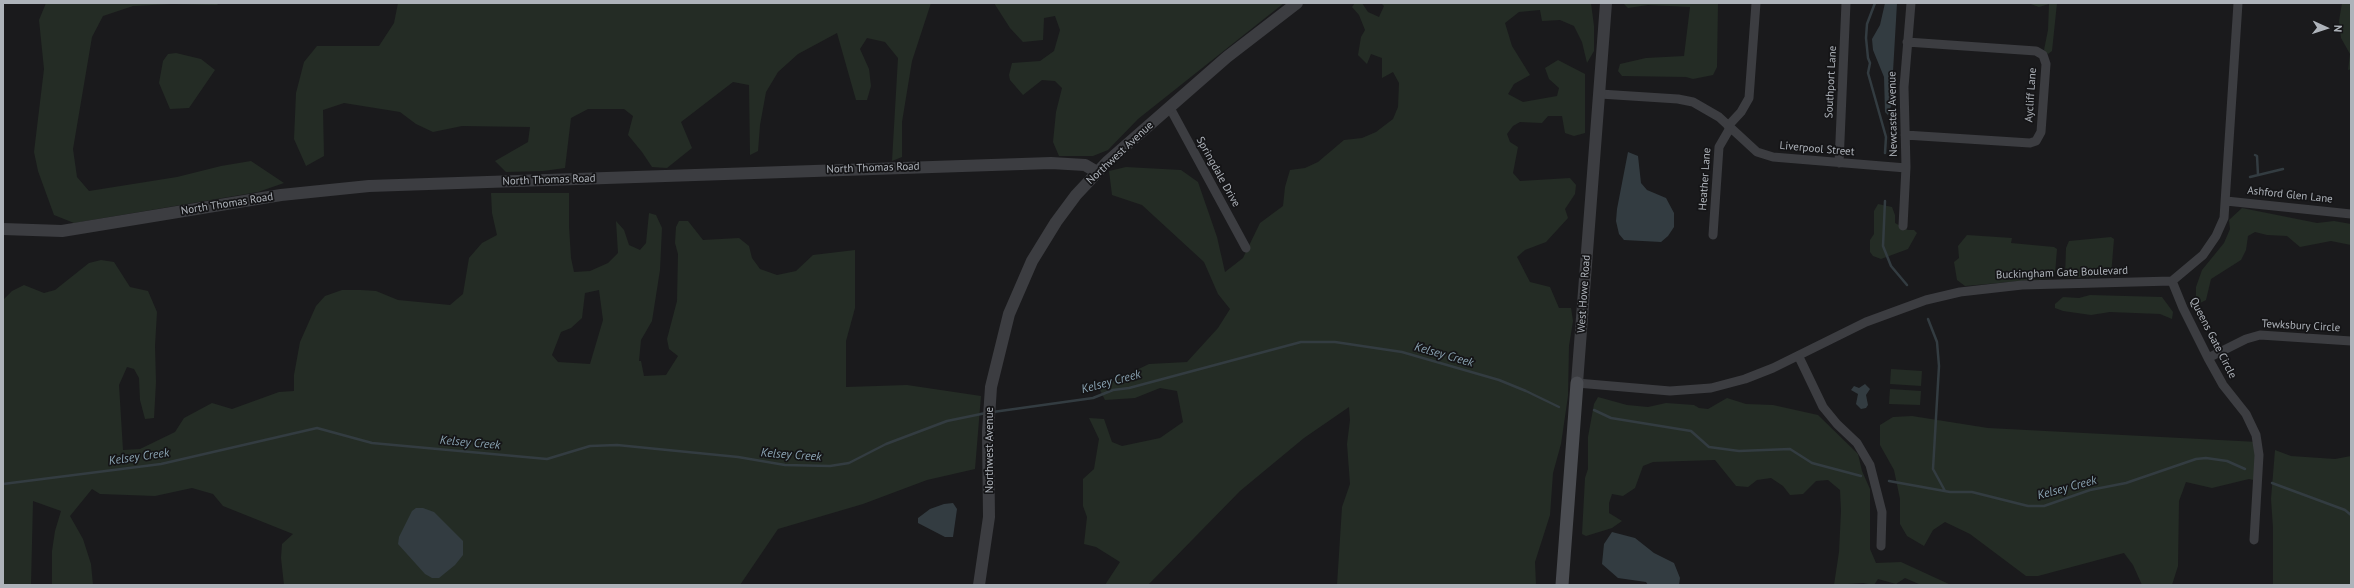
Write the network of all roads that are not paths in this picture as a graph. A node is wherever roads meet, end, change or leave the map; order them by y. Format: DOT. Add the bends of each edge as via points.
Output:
graph roads {
  1 [pos="1297,3"];
  2 [pos="1606,3"];
  3 [pos="1756,3"];
  4 [pos="1846,3"];
  5 [pos="1911,3"];
  6 [pos="2238,3"];
  7 [pos="1907,42"];
  8 [pos="1600,94"];
  9 [pos="1170,108"];
  10 [pos="1729,127"];
  11 [pos="1905,135"];
  12 [pos="1839,162"];
  13 [pos="1906,168"];
  14 [pos="1097,172"];
  15 [pos="2226,201"];
  16 [pos="2351,214"];
  17 [pos="1903,226"];
  18 [pos="3,229"];
  19 [pos="1713,235"];
  20 [pos="1246,248"];
  21 [pos="2172,281"];
  22 [pos="2351,341"];
  23 [pos="1799,357"];
  24 [pos="2208,358"];
  25 [pos="1578,383"];
  26 [pos="2254,540"];
  27 [pos="1881,546"];
  28 [pos="979,585"];
  29 [pos="1562,585"];
  1 -- 9 [label="street, Northwest Avenue" via="1227,57"];
  2 -- 8 [label="street, West Howe Road"];
  3 -- 10 [label="street, Heather Lane" via="1749,98"];
  4 -- 12 [label="street, Southport Lane"];
  5 -- 7 [label="street, Newcastel Avenue"];
  6 -- 15 [label="street"];
  7 -- 11 [label="street, Newcastel Avenue" via="1904,87"];
  7 -- 11 [label="street, Aycliff Lane" via="2036,51 2043,54 2046,64 2041,132 2036,141 2030,143"];
  8 -- 10 [label="street, Liverpool Street" via="1693,102 1707,109"];
  8 -- 25 [label="street, West Howe Road"];
  9 -- 14 [label="street, Northwest Avenue"];
  9 -- 20 [label="street, Springdale Drive"];
  10 -- 12 [label="street, Liverpool Street" via="1757,152 1771,157"];
  10 -- 19 [label="street, Heather Lane" via="1719,147"];
  11 -- 13 [label="street, Newcastel Avenue"];
  12 -- 13 [label="street, Liverpool Street"];
  13 -- 17 [label="street, Newcastel Avenue"];
  14 -- 18 [label="street, North Thomas Road" via="1085,165 1052,163 370,186 281,195 62,231"];
  14 -- 28 [label="street, Northwest Avenue" via="1056,222 1035,256 1019,288 1001,340 988,415 989,517"];
  15 -- 16 [label="street, Ashford Glen Lane"];
  15 -- 21 [label="street" via="2219,230 2208,249 2197,262"];
  21 -- 23 [label="street, Buckingham Gate Boulevard" via="2022,285 1960,292 1898,308"];
  21 -- 24 [label="street, Queens Gate Circle"];
  22 -- 24 [label="street, Tewksbury Circle" via="2260,335 2246,339"];
  23 -- 25 [label="street, Buckingham Gate Boulevard" via="1745,379 1697,389 1643,390"];
  23 -- 27 [label="street" via="1823,407 1857,443 1870,465 1882,512"];
  24 -- 26 [label="street, Queens Gate Circle" via="2223,385 2246,414 2258,442"];
  25 -- 29 [label="main road, West Howe Road"];
}
